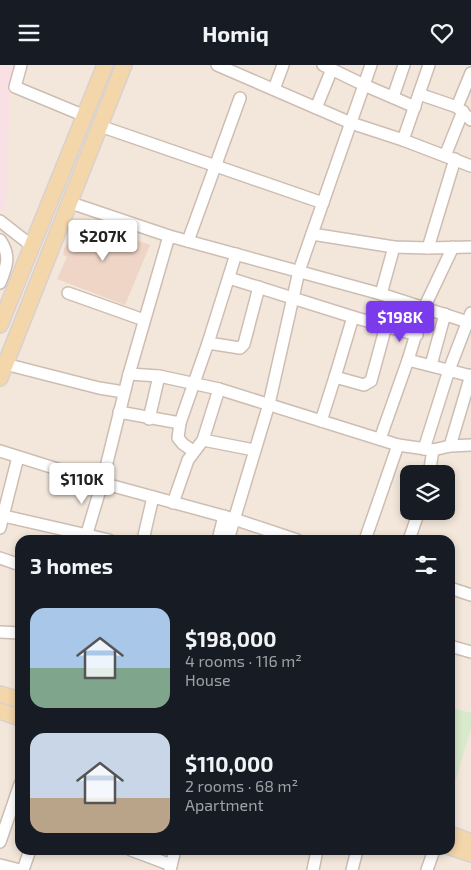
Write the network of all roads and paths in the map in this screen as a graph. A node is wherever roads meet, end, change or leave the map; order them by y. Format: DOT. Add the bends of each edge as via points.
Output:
graph roads {
  1 [pos="21,65"];
  2 [pos="217,65"];
  3 [pos="249,65"];
  4 [pos="284,65"];
  5 [pos="371,65"];
  6 [pos="404,65"];
  7 [pos="429,65"];
  8 [pos="463,65"];
  9 [pos="105,66"];
  10 [pos="328,67"];
  11 [pos="471,68"];
  12 [pos="122,69"];
  13 [pos="471,73"];
  14 [pos="245,77"];
  15 [pos="364,85"];
  16 [pos="274,89"];
  17 [pos="419,94"];
  18 [pos="393,97"];
  19 [pos="240,98"];
  20 [pos="415,107"];
  21 [pos="316,108"];
  22 [pos="460,109"];
  23 [pos="85,116"];
  24 [pos="471,120"];
  25 [pos="351,123"];
  26 [pos="100,126"];
  27 [pos="403,140"];
  28 [pos="450,158"];
  29 [pos="471,166"];
  30 [pos="216,167"];
  31 [pos="68,202"];
  32 [pos="323,203"];
  33 [pos="0,221"];
  34 [pos="312,234"];
  35 [pos="169,236"];
  36 [pos="0,240"];
  37 [pos="188,241"];
  38 [pos="32,246"];
  39 [pos="394,247"];
  40 [pos="453,247"];
  41 [pos="471,247"];
  42 [pos="428,249"];
  43 [pos="236,254"];
  44 [pos="299,271"];
  45 [pos="229,278"];
  46 [pos="0,283"];
  47 [pos="259,287"];
  48 [pos="68,293"];
  49 [pos="381,294"];
  50 [pos="292,297"];
  51 [pos="424,308"];
  52 [pos="445,314"];
  53 [pos="353,317"];
  54 [pos="470,319"];
  55 [pos="144,320"];
  56 [pos="0,325"];
  57 [pos="386,326"];
  58 [pos="417,335"];
  59 [pos="208,343"];
  60 [pos="408,360"];
  61 [pos="431,365"];
  62 [pos="450,370"];
  63 [pos="3,371"];
  64 [pos="129,374"];
  65 [pos="471,375"];
  66 [pos="159,377"];
  67 [pos="335,377"];
  68 [pos="193,383"];
  69 [pos="219,389"];
  70 [pos="124,392"];
  71 [pos="269,404"];
  72 [pos="119,412"];
  73 [pos="149,419"];
  74 [pos="321,421"];
  75 [pos="180,423"];
  76 [pos="380,439"];
  77 [pos="203,440"];
  78 [pos="398,445"];
  79 [pos="471,445"];
  80 [pos="450,446"];
  81 [pos="254,450"];
  82 [pos="428,450"];
  83 [pos="0,451"];
  84 [pos="193,451"];
  85 [pos="18,457"];
  86 [pos="429,465"];
  87 [pos="102,483"];
  88 [pos="153,497"];
  89 [pos="173,503"];
  90 [pos="1,515"];
  91 [pos="229,518"];
  92 [pos="416,520"];
  93 [pos="0,528"];
  94 [pos="75,535"];
  95 [pos="87,535"];
  96 [pos="144,535"];
  97 [pos="220,535"];
  98 [pos="228,535"];
  99 [pos="280,535"];
  100 [pos="367,535"];
  101 [pos="411,535"];
  102 [pos="0,558"];
  103 [pos="15,563"];
  104 [pos="455,590"];
  105 [pos="471,595"];
  106 [pos="0,632"];
  107 [pos="15,633"];
  108 [pos="455,647"];
  109 [pos="471,652"];
  110 [pos="0,693"];
  111 [pos="15,698"];
  112 [pos="0,711"];
  113 [pos="15,716"];
  114 [pos="15,810"];
  115 [pos="455,836"];
  116 [pos="0,842"];
  117 [pos="470,843"];
  118 [pos="455,846"];
  119 [pos="28,855"];
  120 [pos="142,855"];
  121 [pos="174,855"];
  122 [pos="316,855"];
  123 [pos="356,855"];
  124 [pos="432,855"];
  125 [pos="0,865"];
  126 [pos="171,868"];
  127 [pos="22,870"];
  128 [pos="313,870"];
  129 [pos="352,870"];
  130 [pos="427,870"];
  1 -- 23 [label="street" via="15,87"];
  2 -- 14 [label="street"];
  3 -- 14 [label="street"];
  4 -- 16 [label="street"];
  5 -- 15 [label="street"];
  6 -- 18 [label="street"];
  7 -- 17 [label="street"];
  8 -- 11 [label="street"];
  9 -- 12 [label="main road"];
  9 -- 23 [label="main road"];
  10 -- 15 [label="street"];
  10 -- 21 [label="street"];
  12 -- 26 [label="main road"];
  13 -- 22 [label="street"];
  14 -- 16 [label="street"];
  15 -- 18 [label="street"];
  15 -- 25 [label="street"];
  16 -- 21 [label="street"];
  17 -- 20 [label="street"];
  17 -- 22 [label="street"];
  18 -- 20 [label="street"];
  19 -- 30 [label="street"];
  20 -- 27 [label="street"];
  21 -- 25 [label="street"];
  22 -- 24 [label="street"];
  22 -- 28 [label="street"];
  23 -- 38 [label="main road"];
  25 -- 27 [label="street"];
  25 -- 32 [label="street"];
  26 -- 30 [label="street"];
  26 -- 31 [label="main road"];
  27 -- 28 [label="street"];
  28 -- 29 [label="street"];
  28 -- 42 [label="street"];
  30 -- 32 [label="street"];
  30 -- 37 [label="street"];
  31 -- 35 [label="street"];
  31 -- 63 [label="main road"];
  32 -- 34 [label="street"];
  33 -- 38 [label="street"];
  34 -- 39 [label="street"];
  34 -- 44 [label="street"];
  35 -- 37 [label="street"];
  35 -- 55 [label="street"];
  36 -- 46 [label="street" via="8,255"];
  37 -- 43 [label="street"];
  38 -- 56 [label="main road"];
  39 -- 42 [label="street"];
  39 -- 49 [label="street"];
  40 -- 41 [label="street"];
  40 -- 42 [label="street"];
  40 -- 51 [label="street"];
  43 -- 44 [label="street"];
  43 -- 45 [label="street"];
  44 -- 49 [label="street"];
  44 -- 50 [label="street"];
  45 -- 47 [label="street"];
  45 -- 59 [label="street"];
  47 -- 50 [label="street"];
  47 -- 59 [label="street" via="240,349"];
  48 -- 55 [label="street"];
  49 -- 51 [label="street"];
  50 -- 53 [label="street"];
  50 -- 71 [label="street"];
  51 -- 52 [label="street"];
  51 -- 58 [label="street"];
  52 -- 54 [label="street"];
  52 -- 61 [label="street"];
  53 -- 57 [label="street"];
  53 -- 67 [label="street"];
  54 -- 62 [label="street"];
  55 -- 64 [label="street"];
  57 -- 58 [label="street"];
  57 -- 67 [label="street" via="369,383 364,385"];
  58 -- 60 [label="street"];
  59 -- 68 [label="street"];
  60 -- 61 [label="street"];
  60 -- 76 [label="street"];
  61 -- 62 [label="street"];
  62 -- 65 [label="street"];
  62 -- 82 [label="street"];
  63 -- 70 [label="street"];
  64 -- 66 [label="street"];
  64 -- 70 [label="street"];
  65 -- 80 [label="street"];
  66 -- 68 [label="street"];
  66 -- 73 [label="street"];
  67 -- 74 [label="street"];
  68 -- 69 [label="street"];
  68 -- 75 [label="street"];
  69 -- 71 [label="street"];
  69 -- 77 [label="street"];
  70 -- 72 [label="street"];
  71 -- 74 [label="street"];
  71 -- 81 [label="street"];
  72 -- 73 [label="street"];
  72 -- 87 [label="street"];
  73 -- 75 [label="street"];
  74 -- 76 [label="street"];
  75 -- 84 [label="street" via="178,437"];
  76 -- 78 [label="street"];
  77 -- 81 [label="street"];
  77 -- 84 [label="street"];
  78 -- 82 [label="street"];
  78 -- 100 [label="street"];
  79 -- 80 [label="street"];
  80 -- 82 [label="street"];
  81 -- 91 [label="street"];
  82 -- 86 [label="street"];
  83 -- 85 [label="street"];
  84 -- 89 [label="street"];
  85 -- 87 [label="street"];
  85 -- 90 [label="street"];
  87 -- 88 [label="street"];
  87 -- 95 [label="street"];
  88 -- 89 [label="street"];
  88 -- 96 [label="street"];
  89 -- 91 [label="street"];
  90 -- 93 [label="street"];
  90 -- 94 [label="street"];
  91 -- 97 [label="street"];
  91 -- 98 [label="street"];
  91 -- 99 [label="street"];
  92 -- 101 [label="street"];
  102 -- 103 [label="street"];
  104 -- 105 [label="street"];
  106 -- 107 [label="street"];
  108 -- 109 [label="street"];
  110 -- 111 [label="main road"];
  112 -- 113 [label="main road"];
  114 -- 116 [label="street"];
  115 -- 117 [label="main road"];
  117 -- 118 [label="main road"];
  119 -- 127 [label="street"];
  120 -- 126 [label="street"];
  121 -- 126 [label="street"];
  122 -- 128 [label="street"];
  123 -- 129 [label="street"];
  124 -- 130 [label="street"];
  125 -- 127 [label="street"];
}
